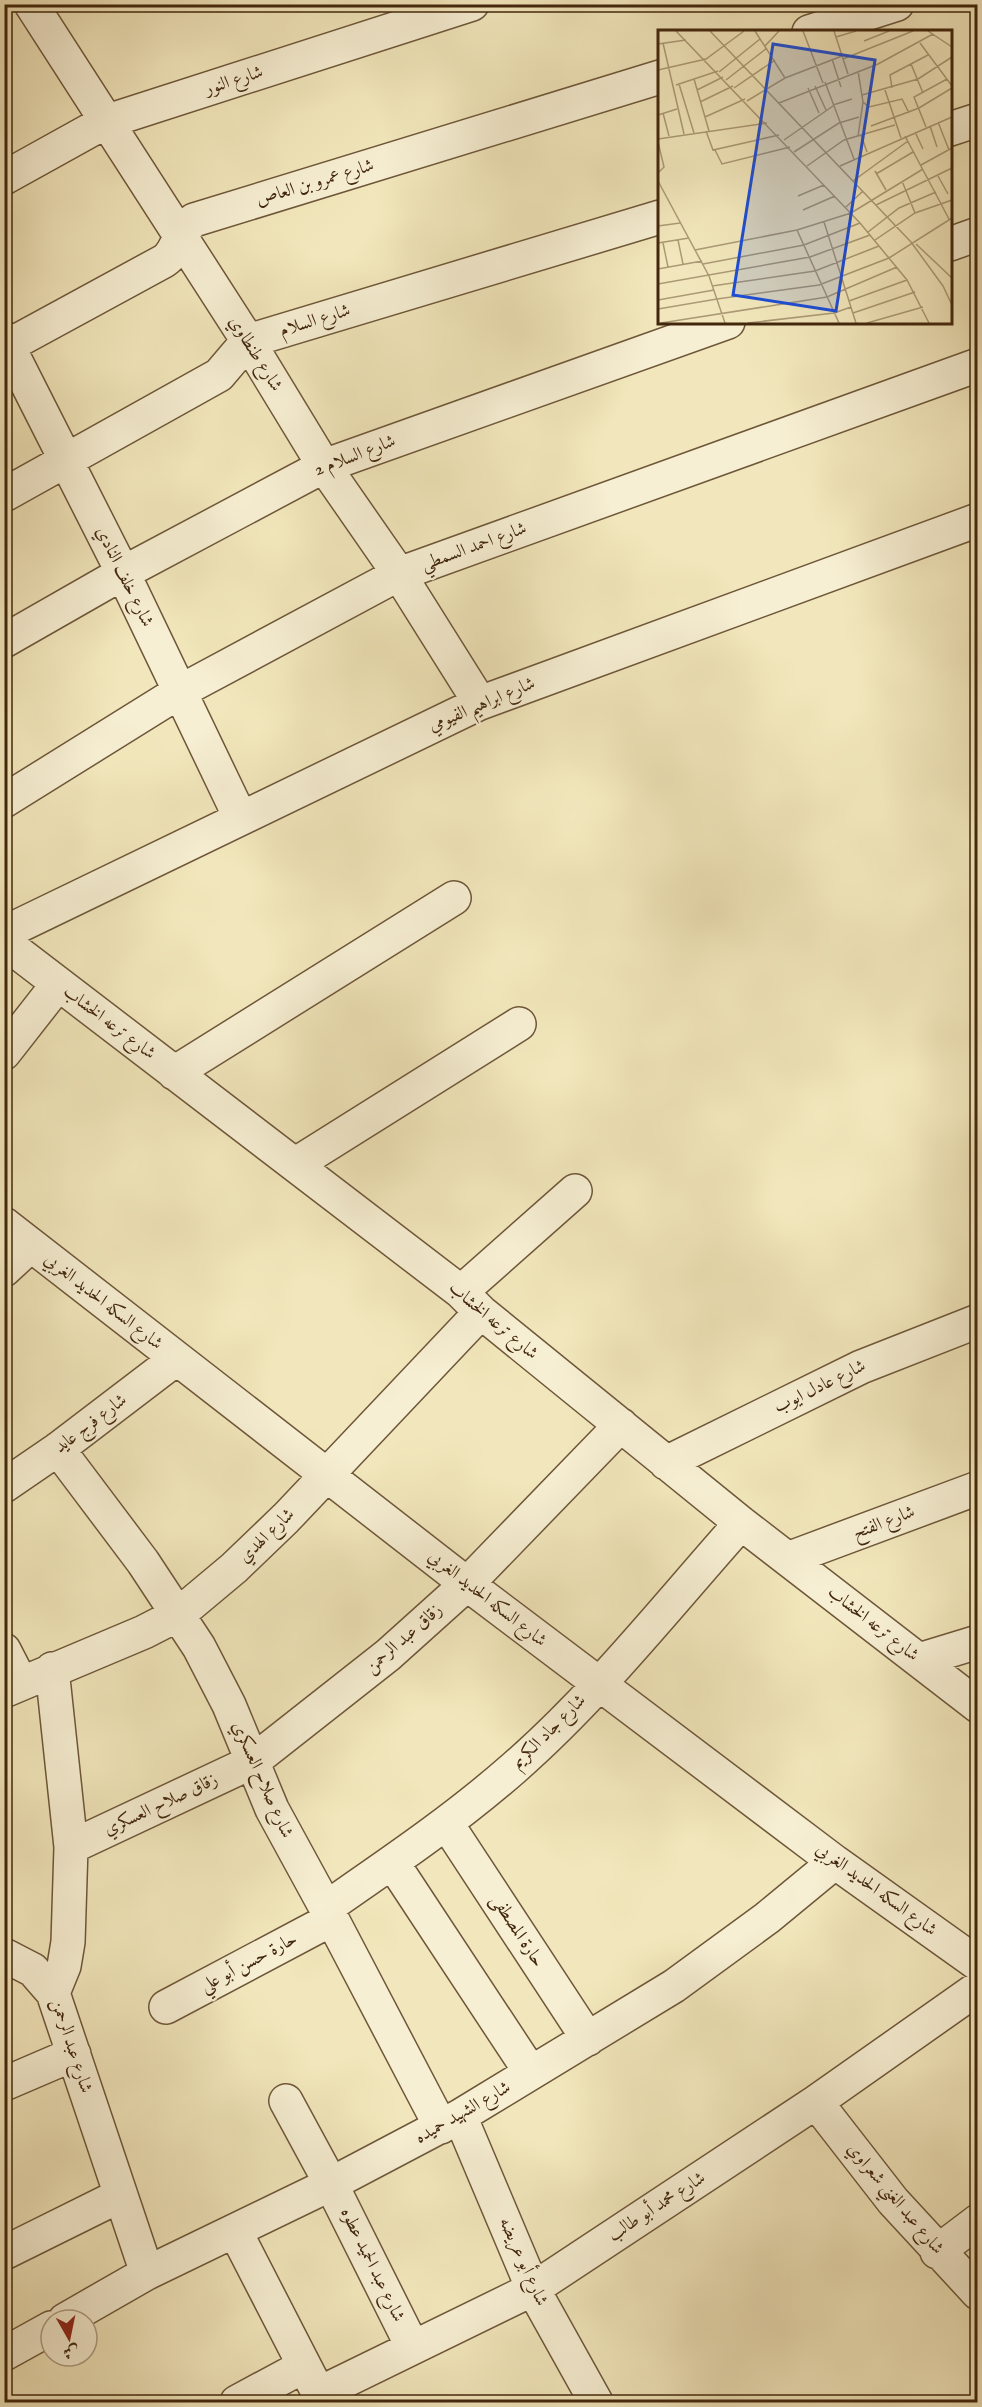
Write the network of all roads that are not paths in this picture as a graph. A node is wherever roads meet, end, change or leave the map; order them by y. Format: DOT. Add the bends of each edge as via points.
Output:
graph roads {
  1 [pos="31,4"];
  2 [pos="472,4"];
  3 [pos="897,4"];
  4 [pos="815,30"];
  5 [pos="658,78"];
  6 [pos="978,120"];
  7 [pos="105,122"];
  8 [pos="952,129"];
  9 [pos="4,178"];
  10 [pos="658,218"];
  11 [pos="978,234"];
  12 [pos="178,235"];
  13 [pos="952,244"];
  14 [pos="722,324"];
  15 [pos="248,341"];
  16 [pos="6,344"];
  17 [pos="978,365"];
  18 [pos="66,461"];
  19 [pos="324,466"];
  20 [pos="4,495"];
  21 [pos="978,520"];
  22 [pos="123,573"];
  23 [pos="399,574"];
  24 [pos="4,641"];
  25 [pos="179,692"];
  26 [pos="480,703"];
  27 [pos="4,801"];
  28 [pos="240,817"];
  29 [pos="454,898"];
  30 [pos="4,933"];
  31 [pos="4,942"];
  32 [pos="58,984"];
  33 [pos="519,1024"];
  34 [pos="4,1053"];
  35 [pos="174,1073"];
  36 [pos="296,1164"];
  37 [pos="576,1191"];
  38 [pos="4,1224"];
  39 [pos="31,1245"];
  40 [pos="4,1270"];
  41 [pos="471,1302"];
  42 [pos="978,1321"];
  43 [pos="176,1359"];
  44 [pos="621,1425"];
  45 [pos="58,1449"];
  46 [pos="666,1463"];
  47 [pos="328,1474"];
  48 [pos="4,1486"];
  49 [pos="978,1488"];
  50 [pos="741,1523"];
  51 [pos="790,1558"];
  52 [pos="467,1584"];
  53 [pos="179,1614"];
  54 [pos="978,1642"];
  55 [pos="4,1650"];
  56 [pos="919,1660"];
  57 [pos="52,1670"];
  58 [pos="598,1684"];
  59 [pos="13,1687"];
  60 [pos="978,1706"];
  61 [pos="252,1762"];
  62 [pos="447,1824"];
  63 [pos="71,1847"];
  64 [pos="392,1862"];
  65 [pos="835,1862"];
  66 [pos="329,1914"];
  67 [pos="4,1955"];
  68 [pos="978,1964"];
  69 [pos="978,1988"];
  70 [pos="52,1993"];
  71 [pos="166,2007"];
  72 [pos="588,2039"];
  73 [pos="74,2054"];
  74 [pos="531,2073"];
  75 [pos="4,2084"];
  76 [pos="286,2101"];
  77 [pos="816,2102"];
  78 [pos="451,2121"];
  79 [pos="332,2184"];
  80 [pos="120,2196"];
  81 [pos="978,2221"];
  82 [pos="234,2231"];
  83 [pos="937,2252"];
  84 [pos="4,2253"];
  85 [pos="147,2273"];
  86 [pos="533,2289"];
  87 [pos="978,2294"];
  88 [pos="85,2308"];
  89 [pos="39,2335"];
  90 [pos="412,2346"];
  91 [pos="4,2354"];
  92 [pos="315,2388"];
  93 [pos="237,2403"];
  94 [pos="596,2403"];
  1 -- 7 [label="street, شارع طنطاوي"];
  2 -- 7 [label="street, شارع النور"];
  3 -- 4 [label="street"];
  5 -- 12 [label="street, شارع عمرو بن العاص" via="194,220"];
  6 -- 8 [label="street"];
  7 -- 9 [label="street, شارع النور"];
  7 -- 12 [label="street, شارع طنطاوي"];
  10 -- 15 [label="street, شارع السلام"];
  11 -- 13 [label="street"];
  12 -- 15 [label="street, شارع طنطاوي"];
  12 -- 16 [label="street, شارع عمرو بن العاص" via="174,251 164,261"];
  14 -- 19 [label="street, شارع السلام 2"];
  15 -- 18 [label="street" via="219,375"];
  15 -- 19 [label="street, شارع طنطاوي"];
  16 -- 18 [label="street, شارع خلف النادي"];
  17 -- 23 [label="street, شارع احمد السمطي"];
  18 -- 20 [label="street"];
  18 -- 22 [label="street, شارع خلف النادي"];
  19 -- 22 [label="street, شارع السلام 2"];
  19 -- 23 [label="street, شارع طنطاوي"];
  21 -- 26 [label="street, شارع ابراهيم الفيومي"];
  22 -- 24 [label="street, شارع السلام 2"];
  22 -- 25 [label="street, شارع خلف النادي"];
  23 -- 25 [label="street, شارع احمد السمطي"];
  23 -- 26 [label="street, شارع طنطاوي"];
  25 -- 27 [label="street, شارع احمد السمطي"];
  25 -- 28 [label="street, شارع خلف النادي"];
  26 -- 28 [label="street, شارع ابراهيم الفيومي"];
  28 -- 30 [label="street, شارع ابراهيم الفيومي"];
  29 -- 35 [label="street"];
  31 -- 32 [label="street, شارع ترعه الخشاب"];
  32 -- 34 [label="street"];
  32 -- 35 [label="street, شارع ترعه الخشاب"];
  33 -- 36 [label="street"];
  35 -- 36 [label="street, شارع ترعه الخشاب"];
  36 -- 41 [label="street, شارع ترعه الخشاب"];
  37 -- 41 [label="street, شارع الهدي"];
  38 -- 39 [label="street, شارع السكه الحديد الغربي"];
  39 -- 40 [label="street"];
  39 -- 43 [label="street, شارع السكه الحديد الغربي"];
  41 -- 44 [label="street, شارع ترعه الخشاب"];
  41 -- 47 [label="street, شارع الهدي"];
  42 -- 46 [label="street, شارع عادل ايوب" via="861,1367"];
  43 -- 45 [label="street, شارع فرج عايد"];
  43 -- 47 [label="street, شارع السكه الحديد الغربي"];
  44 -- 46 [label="street, شارع ترعه الخشاب"];
  44 -- 52 [label="street, زقاق عبد الرحمن"];
  45 -- 48 [label="street, شارع فرج عايد"];
  45 -- 53 [label="street, شارع صلاح العسكري"];
  46 -- 50 [label="street, شارع ترعه الخشاب"];
  47 -- 52 [label="street, شارع السكه الحديد الغربي"];
  47 -- 53 [label="street, شارع الهدي" via="234,1568"];
  49 -- 51 [label="street, شارع الفتح"];
  50 -- 51 [label="street, شارع ترعه الخشاب"];
  50 -- 58 [label="street, شارع جاد الكريم"];
  51 -- 56 [label="street, شارع ترعه الخشاب"];
  52 -- 58 [label="street, شارع السكه الحديد الغربي"];
  52 -- 61 [label="street, زقاق عبد الرحمن" via="388,1655"];
  53 -- 57 [label="street, شارع الهدي"];
  53 -- 61 [label="street, شارع صلاح العسكري" via="219,1684"];
  54 -- 56 [label="street"];
  55 -- 59 [label="street"];
  56 -- 60 [label="street, شارع ترعه الخشاب"];
  57 -- 59 [label="street, شارع الهدي"];
  57 -- 63 [label="street, شارع عبد الرحمن"];
  58 -- 62 [label="street, شارع جاد الكريم" via="517,1765"];
  58 -- 65 [label="street, شارع السكه الحديد الغربي"];
  61 -- 63 [label="street, زقاق صلاح العسكري"];
  61 -- 66 [label="street, شارع صلاح العسكري" via="282,1829"];
  62 -- 64 [label="street, شارع جاد الكريم"];
  62 -- 72 [label="street, حارة المصطفى"];
  63 -- 70 [label="street, شارع عبد الرحمن" via="68,1942 64,1966"];
  64 -- 66 [label="street, شارع جاد الكريم"];
  64 -- 74 [label="street"];
  65 -- 68 [label="street, شارع السكه الحديد الغربي"];
  65 -- 72 [label="street, شارع الشهيد حميده" via="723,1951"];
  66 -- 71 [label="street, حارة حسن أبو علي"];
  66 -- 78 [label="street, شارع صلاح العسكري"];
  67 -- 70 [label="street" via="33,1970"];
  69 -- 77 [label="street, شارع محمد أبو طالب"];
  70 -- 73 [label="street, شارع عبد الرحمن"];
  72 -- 74 [label="street, شارع الشهيد حميده"];
  73 -- 75 [label="street"];
  73 -- 80 [label="street, شارع عبد الرحمن"];
  74 -- 78 [label="street, شارع الشهيد حميده"];
  76 -- 79 [label="street, شارع عبد الحميد عطوه"];
  77 -- 83 [label="street, شارع عبد الغني شعراوي"];
  77 -- 86 [label="street, شارع محمد أبو طالب"];
  78 -- 79 [label="street, شارع الشهيد حميده"];
  78 -- 86 [label="street, شارع أبو عريضه"];
  79 -- 82 [label="street, شارع الشهيد حميده"];
  79 -- 90 [label="street, شارع عبد الحميد عطوه"];
  80 -- 84 [label="street"];
  80 -- 85 [label="street, شارع عبد الرحمن"];
  81 -- 83 [label="street"];
  82 -- 85 [label="street, شارع الشهيد حميده"];
  82 -- 92 [label="street"];
  83 -- 87 [label="street, شارع عبد الغني شعراوي"];
  85 -- 88 [label="street, شارع الشهيد حميده"];
  86 -- 90 [label="street, شارع محمد أبو طالب"];
  86 -- 94 [label="street, شارع أبو عريضه"];
  89 -- 91 [label="street"];
  90 -- 92 [label="street, شارع محمد أبو طالب"];
  92 -- 93 [label="street, شارع محمد أبو طالب"];
}
